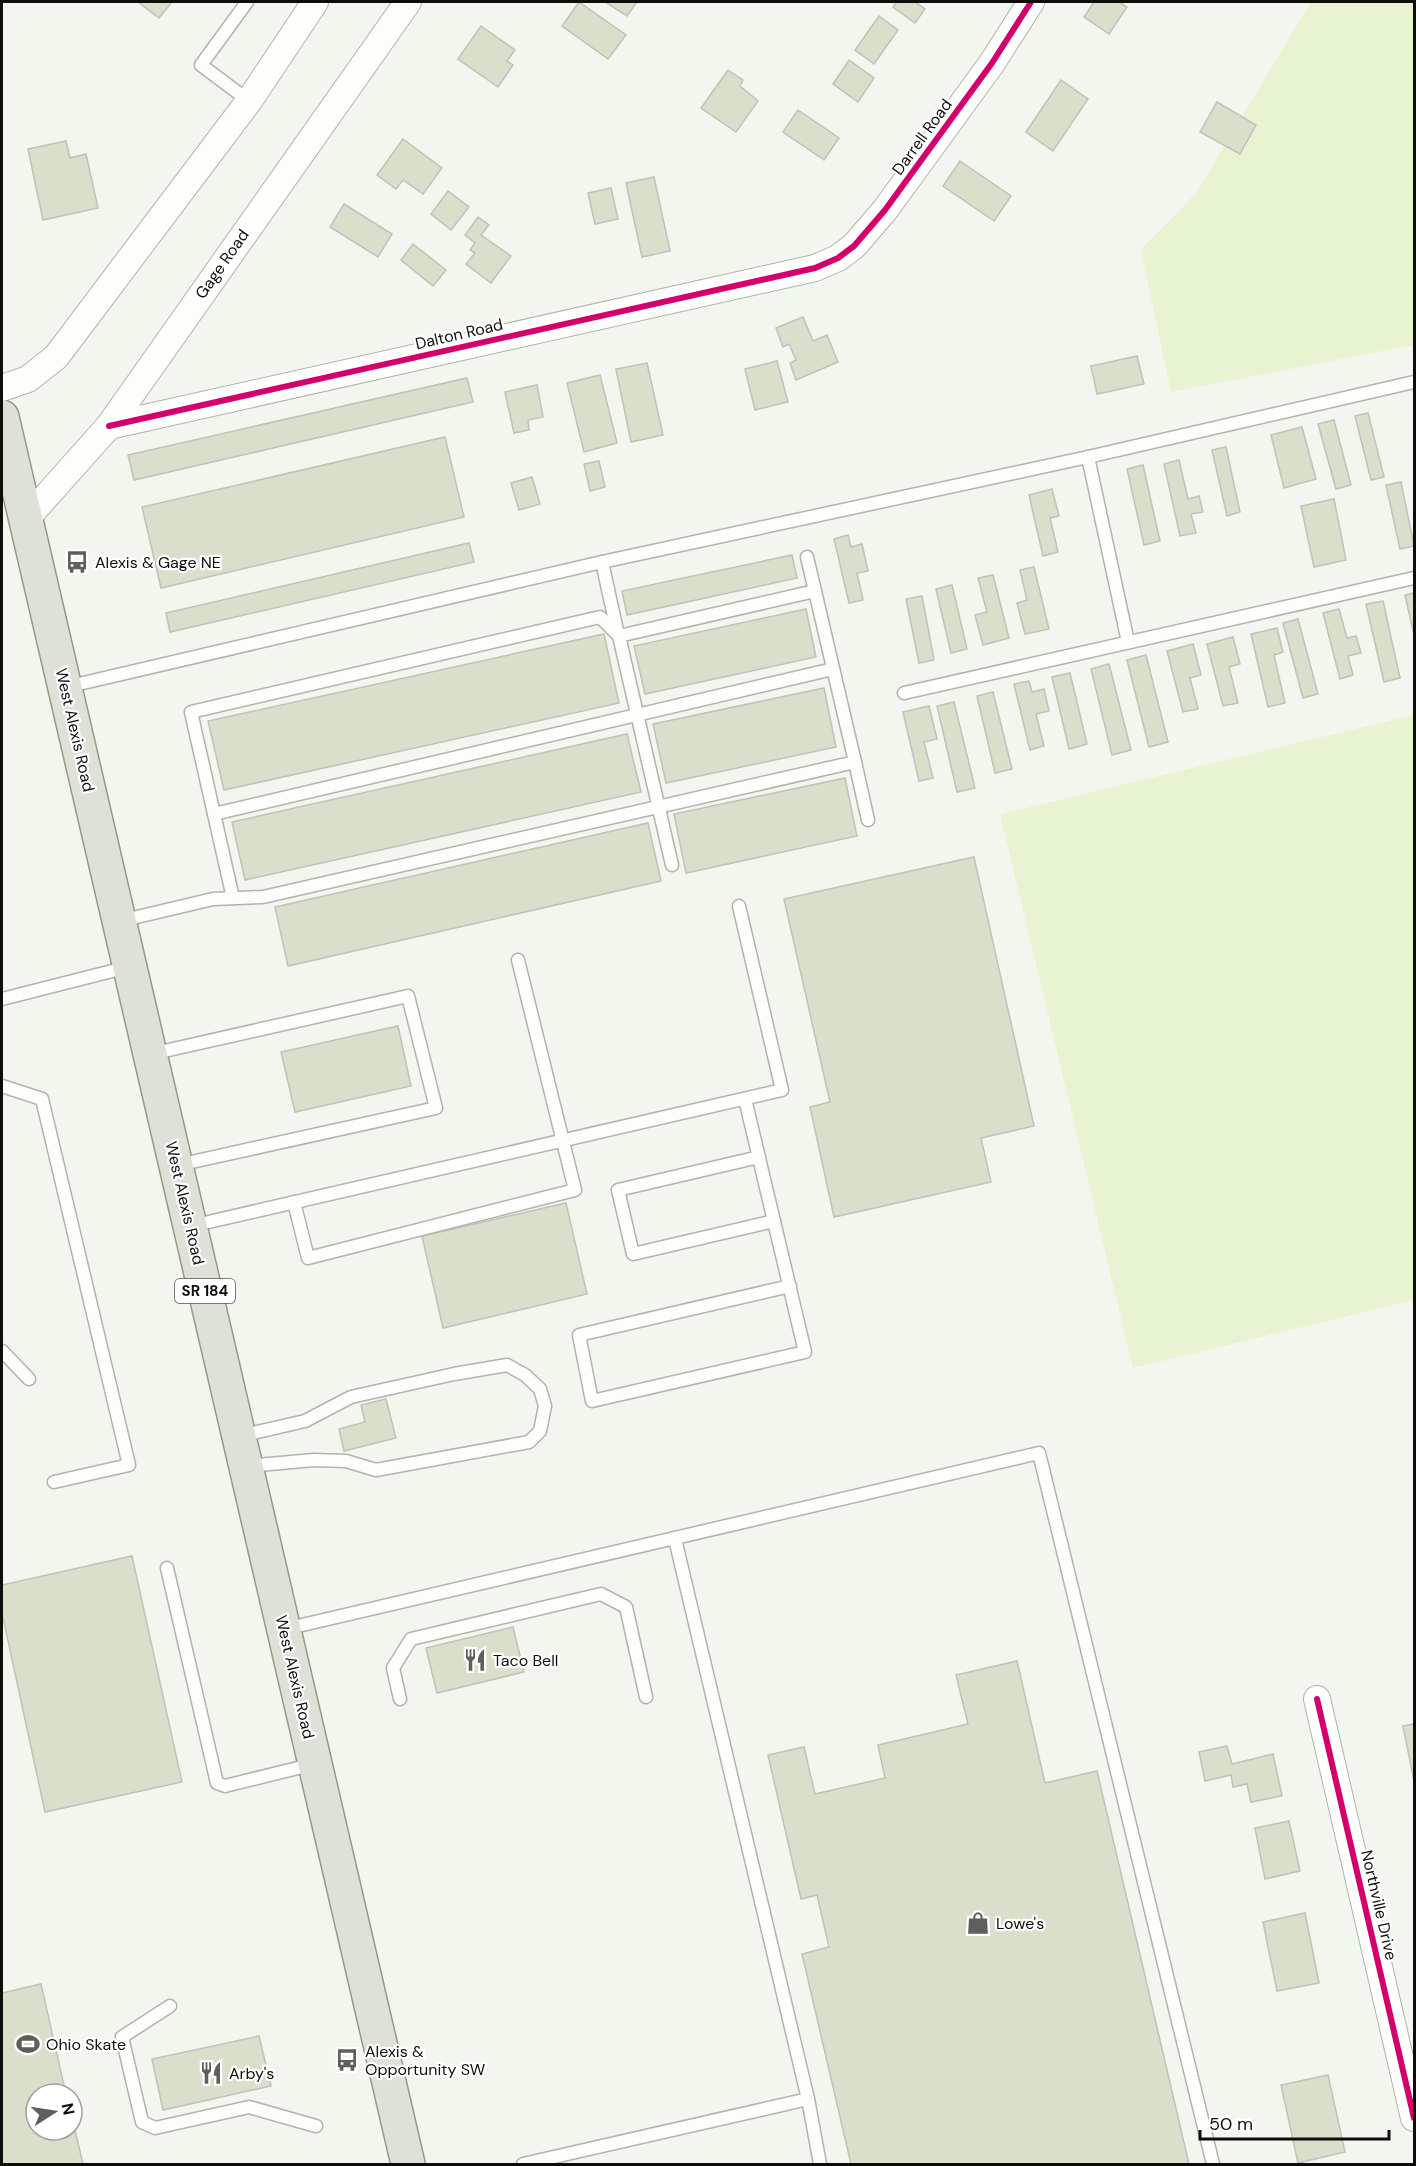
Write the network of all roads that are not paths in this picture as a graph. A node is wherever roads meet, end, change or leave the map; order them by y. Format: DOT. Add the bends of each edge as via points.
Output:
graph roads {
  1 [pos="247,2"];
  2 [pos="315,2"];
  3 [pos="408,2"];
  4 [pos="1030,2"];
  5 [pos="249,101"];
  6 [pos="815,268"];
  7 [pos="1414,382"];
  8 [pos="2,388"];
  9 [pos="2,417"];
  10 [pos="108,426"];
  11 [pos="1088,457"];
  12 [pos="26,519"];
  13 [pos="807,557"];
  14 [pos="602,562"];
  15 [pos="1414,578"];
  16 [pos="815,591"];
  17 [pos="619,636"];
  18 [pos="1128,642"];
  19 [pos="833,669"];
  20 [pos="65,687"];
  21 [pos="904,693"];
  22 [pos="637,715"];
  23 [pos="855,762"];
  24 [pos="658,807"];
  25 [pos="214,814"];
  26 [pos="868,820"];
  27 [pos="672,866"];
  28 [pos="233,898"];
  29 [pos="739,906"];
  30 [pos="119,921"];
  31 [pos="518,960"];
  32 [pos="130,967"];
  33 [pos="2,999"];
  34 [pos="150,1054"];
  35 [pos="2,1086"];
  36 [pos="745,1099"];
  37 [pos="563,1140"];
  38 [pos="759,1157"];
  39 [pos="176,1165"];
  40 [pos="294,1202"];
  41 [pos="774,1221"];
  42 [pos="190,1226"];
  43 [pos="790,1286"];
  44 [pos="2,1351"];
  45 [pos="29,1379"];
  46 [pos="242,1451"];
  47 [pos="54,1482"];
  48 [pos="675,1539"];
  49 [pos="168,1568"];
  50 [pos="284,1629"];
  51 [pos="646,1697"];
  52 [pos="400,1699"];
  53 [pos="1317,1699"];
  54 [pos="315,1763"];
  55 [pos="170,2006"];
  56 [pos="808,2099"];
  57 [pos="1414,2118"];
  58 [pos="316,2126"];
  59 [pos="408,2164"];
  60 [pos="523,2164"];
  61 [pos="820,2164"];
  62 [pos="1213,2164"];
  1 -- 5 [label="lane" via="201,66"];
  2 -- 5 [label="street"];
  3 -- 10 [label="street, Gage Road"];
  4 -- 6 [label="street, Darrell Road" via="992,63 885,210 854,246"];
  5 -- 8 [label="street" via="56,357 28,379"];
  6 -- 10 [label="street, Dalton Road"];
  7 -- 11 [label="lane"];
  9 -- 12 [label="main road, West Alexis Road / SR 184"];
  10 -- 12 [label="street, Gage Road"];
  11 -- 14 [label="lane"];
  11 -- 18 [label="lane"];
  12 -- 20 [label="main road, West Alexis Road / SR 184"];
  13 -- 16 [label="lane"];
  14 -- 17 [label="lane"];
  14 -- 20 [label="lane"];
  15 -- 18 [label="lane"];
  16 -- 17 [label="lane"];
  16 -- 19 [label="lane"];
  17 -- 22 [label="lane"];
  17 -- 25 [label="lane" via="600,617 191,712"];
  18 -- 21 [label="lane"];
  19 -- 22 [label="lane"];
  19 -- 23 [label="lane"];
  20 -- 30 [label="main road, West Alexis Road / SR 184"];
  22 -- 24 [label="lane"];
  22 -- 25 [label="lane"];
  23 -- 24 [label="lane"];
  23 -- 26 [label="lane"];
  24 -- 27 [label="lane"];
  24 -- 28 [label="lane" via="263,897"];
  25 -- 28 [label="lane"];
  28 -- 30 [label="lane"];
  29 -- 36 [label="lane" via="783,1090"];
  30 -- 32 [label="main road, West Alexis Road / SR 184"];
  31 -- 37 [label="lane"];
  32 -- 33 [label="lane"];
  32 -- 34 [label="main road, West Alexis Road / SR 184"];
  34 -- 39 [label="main road, West Alexis Road / SR 184"];
  34 -- 39 [label="lane" via="408,996 436,1108"];
  35 -- 47 [label="lane" via="42,1099 129,1465"];
  36 -- 37 [label="lane"];
  36 -- 38 [label="lane"];
  37 -- 40 [label="lane"];
  37 -- 40 [label="lane" via="575,1190 308,1258"];
  38 -- 41 [label="lane"];
  38 -- 41 [label="lane" via="618,1190 633,1254"];
  39 -- 42 [label="main road, West Alexis Road / SR 184"];
  40 -- 42 [label="lane"];
  41 -- 43 [label="lane"];
  42 -- 46 [label="main road, West Alexis Road / SR 184"];
  43 -- 43 [label="lane" via="806,1352 592,1401 579,1335"];
  44 -- 45 [label="lane"];
  46 -- 46 [label="lane" via="346,1461 376,1470 529,1442 540,1431 545,1406 540,1389 507,1365 351,1397"];
  46 -- 50 [label="main road, West Alexis Road / SR 184"];
  48 -- 50 [label="lane"];
  48 -- 56 [label="lane"];
  48 -- 62 [label="lane" via="1039,1453"];
  49 -- 54 [label="lane" via="217,1783 225,1786"];
  50 -- 54 [label="main road, West Alexis Road / SR 184"];
  51 -- 52 [label="lane" via="626,1606 601,1594 411,1639 393,1668"];
  53 -- 57 [label="street, Northville Drive"];
  54 -- 59 [label="main road, West Alexis Road / SR 184"];
  55 -- 58 [label="lane" via="122,2037 142,2122 155,2128 249,2107"];
  56 -- 60 [label="lane"];
  56 -- 61 [label="lane"];
}
